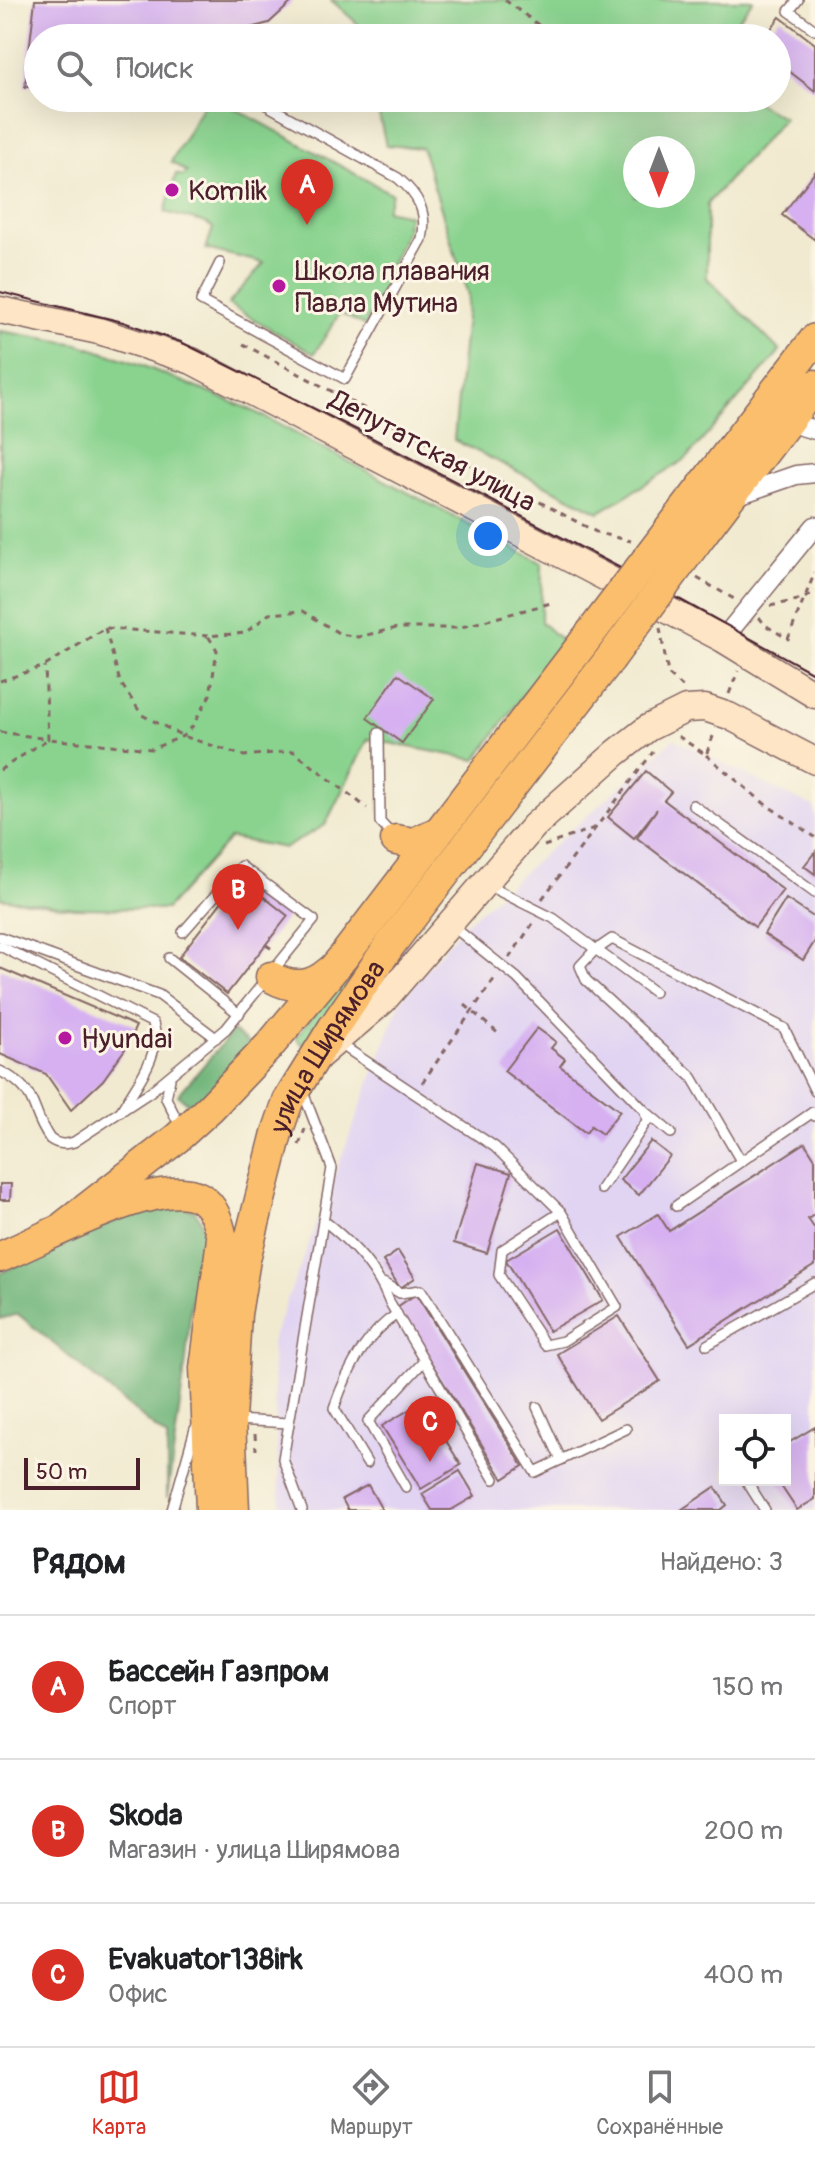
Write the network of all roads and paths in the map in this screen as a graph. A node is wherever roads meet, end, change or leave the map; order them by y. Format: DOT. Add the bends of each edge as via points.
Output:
graph roads {
  1 [pos="505,0"];
  2 [pos="798,0"];
  3 [pos="537,24"];
  4 [pos="815,30"];
  5 [pos="279,112"];
  6 [pos="220,263"];
  7 [pos="0,310"];
  8 [pos="815,339"];
  9 [pos="243,344"];
  10 [pos="815,385"];
  11 [pos="801,426"];
  12 [pos="754,442"];
  13 [pos="815,473"];
  14 [pos="729,497"];
  15 [pos="690,526"];
  16 [pos="815,526"];
  17 [pos="635,542"];
  18 [pos="687,572"];
  19 [pos="815,572"];
  20 [pos="815,591"];
  21 [pos="803,599"];
  22 [pos="739,602"];
  23 [pos="551,603"];
  24 [pos="765,607"];
  25 [pos="753,610"];
  26 [pos="658,617"];
  27 [pos="105,628"];
  28 [pos="208,636"];
  29 [pos="723,639"];
  30 [pos="741,664"];
  31 [pos="45,666"];
  32 [pos="0,681"];
  33 [pos="696,693"];
  34 [pos="815,695"];
  35 [pos="714,725"];
  36 [pos="0,732"];
  37 [pos="379,733"];
  38 [pos="681,733"];
  39 [pos="183,736"];
  40 [pos="48,739"];
  41 [pos="662,744"];
  42 [pos="706,755"];
  43 [pos="815,761"];
  44 [pos="0,770"];
  45 [pos="693,805"];
  46 [pos="436,833"];
  47 [pos="815,837"];
  48 [pos="395,853"];
  49 [pos="484,883"];
  50 [pos="815,893"];
  51 [pos="540,908"];
  52 [pos="448,923"];
  53 [pos="183,932"];
  54 [pos="0,937"];
  55 [pos="0,946"];
  56 [pos="596,950"];
  57 [pos="344,956"];
  58 [pos="169,958"];
  59 [pos="503,967"];
  60 [pos="271,977"];
  61 [pos="654,992"];
  62 [pos="465,1005"];
  63 [pos="471,1009"];
  64 [pos="239,1014"];
  65 [pos="500,1035"];
  66 [pos="216,1038"];
  67 [pos="337,1042"];
  68 [pos="0,1071"];
  69 [pos="304,1072"];
  70 [pos="171,1076"];
  71 [pos="815,1091"];
  72 [pos="414,1095"];
  73 [pos="645,1111"];
  74 [pos="814,1113"];
  75 [pos="119,1114"];
  76 [pos="311,1114"];
  77 [pos="671,1133"];
  78 [pos="177,1138"];
  79 [pos="295,1155"];
  80 [pos="741,1161"];
  81 [pos="601,1189"];
  82 [pos="676,1206"];
  83 [pos="561,1212"];
  84 [pos="323,1220"];
  85 [pos="64,1226"];
  86 [pos="0,1257"];
  87 [pos="383,1283"];
  88 [pos="815,1283"];
  89 [pos="397,1314"];
  90 [pos="707,1345"];
  91 [pos="424,1361"];
  92 [pos="205,1403"];
  93 [pos="537,1407"];
  94 [pos="242,1420"];
  95 [pos="289,1423"];
  96 [pos="626,1429"];
  97 [pos="256,1449"];
  98 [pos="561,1460"];
  99 [pos="367,1463"];
  100 [pos="494,1479"];
  101 [pos="750,1486"];
  102 [pos="406,1487"];
  103 [pos="172,1510"];
  104 [pos="211,1510"];
  105 [pos="234,1510"];
  106 [pos="302,1510"];
  107 [pos="765,1510"];
  1 -- 3 [label="path"];
  2 -- 4 [label="lane" via="789,11"];
  5 -- 6 [label="lane" via="413,190 425,223 422,239 345,379 201,301"];
  7 -- 29 [label="main road, Депутатская улица" via="99,331 192,361"];
  8 -- 12 [label="main road"];
  9 -- 17 [label="path" via="598,533"];
  10 -- 11 [label="main road"];
  11 -- 12 [label="main road"];
  12 -- 14 [label="main road"];
  12 -- 15 [label="main road"];
  13 -- 14 [label="street"];
  14 -- 15 [label="main road"];
  15 -- 46 [label="main road, bridge" via="584,642"];
  15 -- 69 [label="main road, улица Ширямова, bridge" via="610,659 390,945"];
  16 -- 29 [label="street"];
  18 -- 22 [label="path"];
  19 -- 21 [label="path"];
  20 -- 21 [label="path"];
  21 -- 24 [label="path"];
  21 -- 25 [label="path" via="788,639"];
  23 -- 28 [label="path" via="458,628 397,628 358,637 340,634 303,611 269,614 245,633"];
  26 -- 33 [label="path" via="668,674"];
  27 -- 28 [label="path"];
  27 -- 31 [label="path"];
  27 -- 39 [label="path" via="120,682 142,715"];
  28 -- 39 [label="path" via="217,650 210,695"];
  29 -- 34 [label="main road, Депутатская улица"];
  30 -- 35 [label="path"];
  31 -- 32 [label="path"];
  31 -- 40 [label="path"];
  35 -- 42 [label="path"];
  35 -- 43 [label="main road"];
  35 -- 49 [label="main road" via="705,708 691,708 648,728 534,826"];
  36 -- 40 [label="path"];
  37 -- 48 [label="lane"];
  38 -- 42 [label="path" via="670,736 682,736"];
  39 -- 40 [label="path" via="152,749"];
  39 -- 48 [label="path" via="244,756 293,751 359,800"];
  40 -- 44 [label="path"];
  41 -- 51 [label="path"];
  42 -- 47 [label="path"];
  45 -- 50 [label="lane"];
  46 -- 48 [label="main road"];
  46 -- 48 [label="main road"];
  48 -- 57 [label="main road"];
  49 -- 51 [label="lane"];
  49 -- 52 [label="main road"];
  51 -- 56 [label="lane"];
  51 -- 59 [label="path"];
  52 -- 59 [label="lane"];
  52 -- 67 [label="main road" via="383,1001"];
  53 -- 60 [label="lane" via="241,866 314,920"];
  54 -- 66 [label="lane" via="159,995"];
  55 -- 75 [label="lane" via="153,1023 155,1051"];
  56 -- 61 [label="lane"];
  56 -- 71 [label="lane" via="612,939 784,1028"];
  56 -- 80 [label="lane" via="580,966 586,980 692,1077"];
  57 -- 60 [label="main road" via="310,985"];
  57 -- 78 [label="main road" via="270,1045"];
  58 -- 64 [label="lane"];
  59 -- 63 [label="path"];
  59 -- 73 [label="lane"];
  60 -- 64 [label="lane"];
  62 -- 63 [label="path"];
  63 -- 65 [label="path"];
  63 -- 72 [label="path"];
  64 -- 66 [label="lane"];
  66 -- 70 [label="lane"];
  67 -- 69 [label="main road"];
  67 -- 72 [label="lane"];
  68 -- 75 [label="lane" via="30,1093 46,1133 56,1143 74,1142"];
  69 -- 76 [label="lane"];
  69 -- 94 [label="main road, улица Ширямова" via="281,1116 245,1259 236,1314"];
  70 -- 75 [label="lane"];
  70 -- 78 [label="lane" via="166,1094 181,1128"];
  72 -- 83 [label="lane" via="495,1147"];
  73 -- 77 [label="lane"];
  73 -- 81 [label="lane" via="647,1121"];
  74 -- 80 [label="lane"];
  76 -- 79 [label="path"];
  76 -- 84 [label="lane" via="332,1168"];
  78 -- 85 [label="main road"];
  80 -- 82 [label="lane"];
  83 -- 83 [label="lane" via="502,1250 499,1275 545,1345 563,1341 617,1307"];
  84 -- 87 [label="lane"];
  84 -- 95 [label="lane"];
  85 -- 86 [label="main road"];
  85 -- 92 [label="main road" via="163,1192 191,1194 210,1207 222,1249 207,1339"];
  87 -- 89 [label="lane"];
  87 -- 98 [label="lane" via="400,1293 421,1290 535,1472"];
  88 -- 90 [label="lane"];
  89 -- 91 [label="lane"];
  89 -- 99 [label="lane" via="378,1326 342,1384 334,1408"];
  91 -- 100 [label="lane"];
  91 -- 102 [label="lane" via="368,1421"];
  92 -- 103 [label="lane"];
  92 -- 104 [label="main road"];
  93 -- 98 [label="lane"];
  94 -- 95 [label="lane"];
  94 -- 97 [label="path"];
  94 -- 105 [label="main road, улица Ширямова"];
  95 -- 106 [label="lane" via="283,1459"];
  96 -- 98 [label="lane"];
  101 -- 107 [label="lane"];
}
